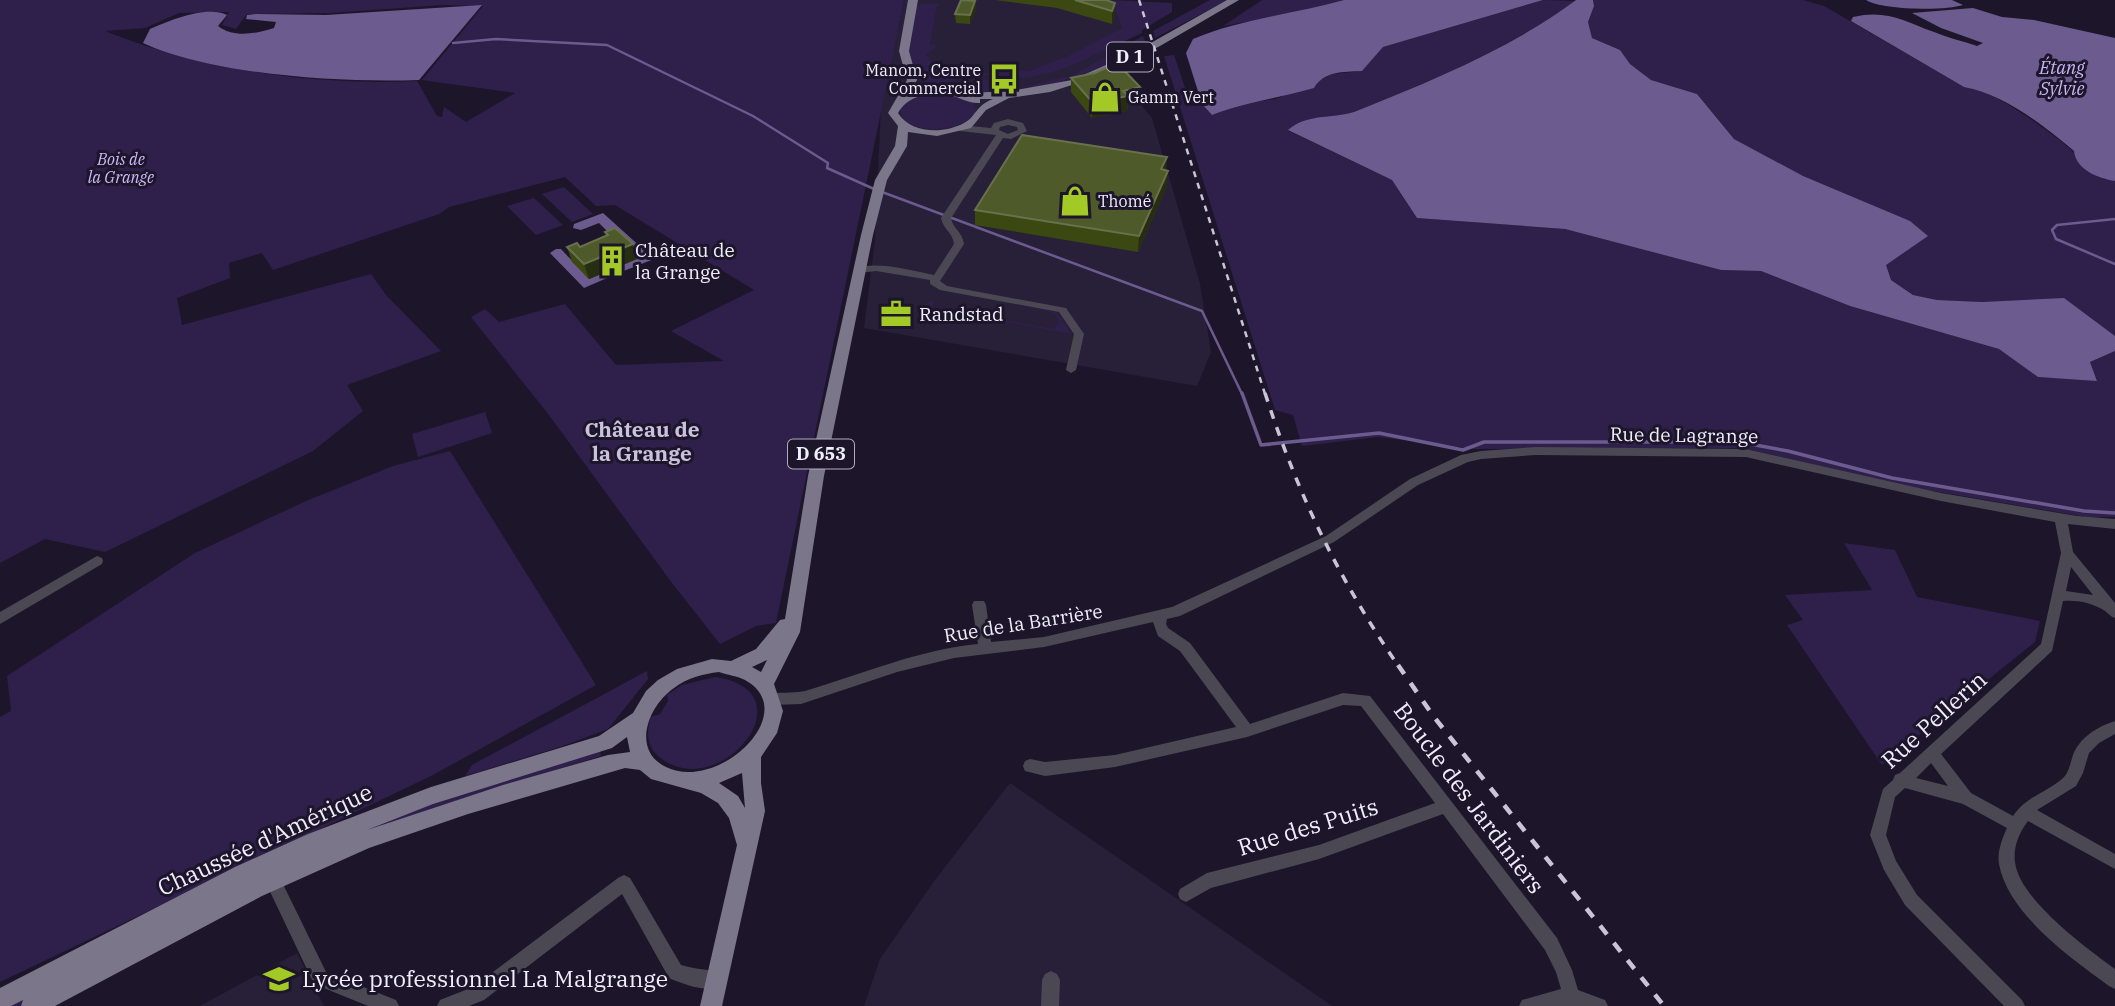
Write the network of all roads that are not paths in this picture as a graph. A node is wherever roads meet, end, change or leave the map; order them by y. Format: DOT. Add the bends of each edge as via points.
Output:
graph roads {
  1 [pos="913,0"];
  2 [pos="1234,0"];
  3 [pos="912,80"];
  4 [pos="932,91"];
  5 [pos="1006,95"];
  6 [pos="969,96"];
  7 [pos="902,100"];
  8 [pos="979,113"];
  9 [pos="903,126"];
  10 [pos="960,128"];
  11 [pos="997,131"];
  12 [pos="924,132"];
  13 [pos="901,146"];
  14 [pos="859,270"];
  15 [pos="936,281"];
  16 [pos="1071,370"];
  17 [pos="2061,518"];
  18 [pos="2115,524"];
  19 [pos="1349,527"];
  20 [pos="2067,553"];
  21 [pos="97,561"];
  22 [pos="2057,597"];
  23 [pos="979,605"];
  24 [pos="794,607"];
  25 [pos="2113,611"];
  26 [pos="1161,616"];
  27 [pos="0,619"];
  28 [pos="985,647"];
  29 [pos="736,667"];
  30 [pos="768,692"];
  31 [pos="638,719"];
  32 [pos="2115,727"];
  33 [pos="1247,730"];
  34 [pos="1932,753"];
  35 [pos="752,756"];
  36 [pos="645,762"];
  37 [pos="1031,766"];
  38 [pos="1900,780"];
  39 [pos="692,781"];
  40 [pos="1966,798"];
  41 [pos="1446,806"];
  42 [pos="2020,818"];
  43 [pos="747,845"];
  44 [pos="2115,862"];
  45 [pos="273,881"];
  46 [pos="624,883"];
  47 [pos="1186,894"];
  48 [pos="1051,980"];
  49 [pos="2115,980"];
  50 [pos="718,981"];
  51 [pos="1571,996"];
  52 [pos="0,1000"];
  53 [pos="32,1006"];
  54 [pos="390,1006"];
  55 [pos="446,1006"];
  56 [pos="711,1006"];
  57 [pos="1050,1006"];
  58 [pos="1528,1006"];
  59 [pos="1599,1006"];
  60 [pos="2016,1006"];
  1 -- 3 [label="main road" via="903,49 904,66"];
  2 -- 5 [label="main road, D 1" via="1107,70 1074,82"];
  3 -- 4 [label="main road"];
  3 -- 7 [label="main road"];
  4 -- 6 [label="main road"];
  4 -- 7 [label="main road"];
  5 -- 6 [label="main road, D 1"];
  5 -- 8 [label="main road, D 1"];
  6 -- 8 [label="main road" via="979,104"];
  7 -- 9 [label="main road" via="893,113"];
  8 -- 10 [label="main road"];
  8 -- 11 [label="street" via="985,124"];
  9 -- 12 [label="main road"];
  9 -- 13 [label="main road"];
  10 -- 11 [label="street"];
  10 -- 12 [label="main road"];
  11 -- 15 [label="street" via="946,218 959,244"];
  12 -- 13 [label="main road"];
  13 -- 14 [label="main road, D 653" via="881,180"];
  14 -- 15 [label="street" via="876,268"];
  14 -- 24 [label="main road, D 653"];
  15 -- 16 [label="street" via="944,288 1062,310 1079,334"];
  17 -- 18 [label="street, Rue de Lagrange"];
  17 -- 19 [label="street, Rue de Lagrange" via="1941,497 1746,453 1536,451 1465,458 1414,482"];
  17 -- 20 [label="street, Rue Pellerin"];
  19 -- 26 [label="street, Rue de la Barrière"];
  20 -- 22 [label="street, Rue Pellerin"];
  20 -- 25 [label="street"];
  21 -- 27 [label="street"];
  22 -- 25 [label="street" via="2084,597"];
  22 -- 34 [label="street, Rue Pellerin" via="2047,647"];
  23 -- 28 [label="street"];
  24 -- 29 [label="main road" via="778,638 762,654"];
  24 -- 30 [label="main road" via="789,640 771,665"];
  26 -- 28 [label="street, Rue de la Barrière" via="1044,642"];
  26 -- 33 [label="street" via="1163,632 1185,647"];
  28 -- 30 [label="street, Rue de la Barrière" via="921,659 801,698"];
  29 -- 30 [label="main road" via="752,674"];
  29 -- 31 [label="main road" via="706,667 674,678 651,696"];
  30 -- 35 [label="main road" via="773,722"];
  31 -- 36 [label="main road" via="636,744"];
  31 -- 52 [label="main road, Chaussée d'Amérique" via="605,743 431,796 315,841"];
  32 -- 42 [label="street" via="2084,748 2075,775 2066,785 2044,795"];
  33 -- 37 [label="street, Boucle des Jardiniers" via="1115,761 1045,769"];
  33 -- 41 [label="street, Boucle des Jardiniers" via="1343,699 1364,700"];
  34 -- 38 [label="street, Rue Pellerin"];
  34 -- 40 [label="street"];
  35 -- 39 [label="main road" via="722,775"];
  35 -- 43 [label="main road" via="755,811"];
  36 -- 39 [label="main road" via="660,774"];
  36 -- 45 [label="main road, Chaussée d'Amérique" via="608,763 470,804 342,849"];
  38 -- 40 [label="street"];
  38 -- 60 [label="street, Rue Pellerin" via="1888,794 1878,835 1890,865 1911,900"];
  39 -- 43 [label="main road" via="723,792 739,816"];
  40 -- 42 [label="street"];
  41 -- 47 [label="street, Rue des Puits" via="1319,852 1207,881"];
  41 -- 51 [label="street, Boucle des Jardiniers" via="1550,944"];
  42 -- 44 [label="street"];
  42 -- 49 [label="street" via="2008,844 2007,865 2019,891 2044,921"];
  43 -- 50 [label="main road"];
  45 -- 53 [label="main road, Chaussée d'Amérique"];
  45 -- 54 [label="street" via="320,978"];
  46 -- 50 [label="street" via="675,972"];
  46 -- 55 [label="street" via="478,994"];
  48 -- 57 [label="street"];
  50 -- 56 [label="main road"];
  51 -- 58 [label="street"];
  51 -- 59 [label="street"];
}
